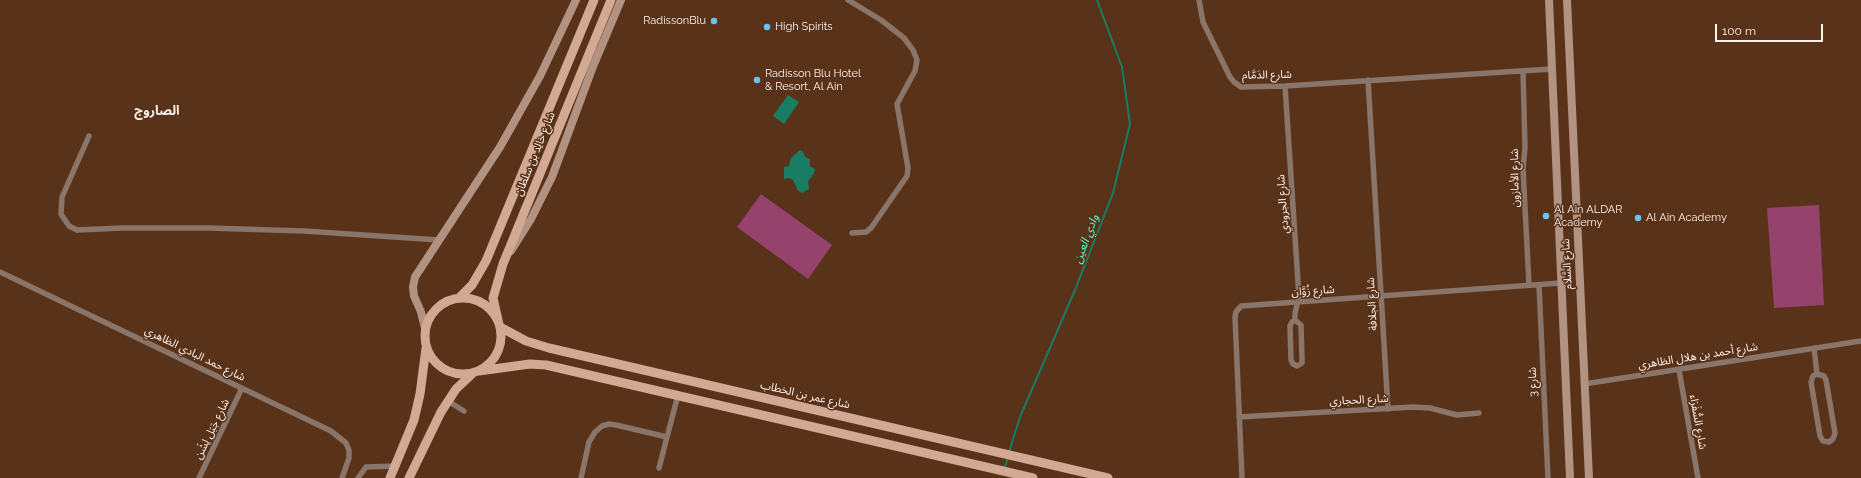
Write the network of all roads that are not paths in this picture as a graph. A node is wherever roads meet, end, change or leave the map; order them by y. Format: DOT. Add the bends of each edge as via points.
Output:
graph roads {
  1 [pos="576,0"];
  2 [pos="594,0"];
  3 [pos="611,0"];
  4 [pos="621,0"];
  5 [pos="848,0"];
  6 [pos="1199,0"];
  7 [pos="1549,0"];
  8 [pos="1567,0"];
  9 [pos="1552,69"];
  10 [pos="1523,71"];
  11 [pos="1368,80"];
  12 [pos="1285,86"];
  13 [pos="89,136"];
  14 [pos="852,233"];
  15 [pos="439,240"];
  16 [pos="503,264"];
  17 [pos="0,272"];
  18 [pos="1561,283"];
  19 [pos="1539,285"];
  20 [pos="1529,286"];
  21 [pos="1382,296"];
  22 [pos="459,298"];
  23 [pos="1299,302"];
  24 [pos="1295,320"];
  25 [pos="499,323"];
  26 [pos="425,328"];
  27 [pos="1861,341"];
  28 [pos="426,348"];
  29 [pos="1814,348"];
  30 [pos="1679,370"];
  31 [pos="476,372"];
  32 [pos="1817,374"];
  33 [pos="1584,384"];
  34 [pos="242,388"];
  35 [pos="678,395"];
  36 [pos="448,401"];
  37 [pos="1388,408"];
  38 [pos="464,411"];
  39 [pos="1479,413"];
  40 [pos="1239,416"];
  41 [pos="667,436"];
  42 [pos="396,466"];
  43 [pos="659,468"];
  44 [pos="199,478"];
  45 [pos="342,478"];
  46 [pos="358,478"];
  47 [pos="390,478"];
  48 [pos="410,478"];
  49 [pos="581,478"];
  50 [pos="1033,478"];
  51 [pos="1108,478"];
  52 [pos="1242,478"];
  53 [pos="1548,478"];
  54 [pos="1570,478"];
  55 [pos="1590,478"];
  56 [pos="1698,478"];
  1 -- 15 [label="street" via="515,122"];
  2 -- 22 [label="main road, شارع خالِد بن سلطان" via="486,261 472,285"];
  3 -- 16 [label="main road, شارع خالِد بن سلطان"];
  4 -- 16 [label="street" via="552,177 531,219"];
  5 -- 14 [label="street" via="904,38 917,60 915,71 897,104 908,168 907,176 871,228 866,232"];
  6 -- 12 [label="street, شارع الدَمَّام" via="1202,22 1234,82 1245,87"];
  7 -- 9 [label="street, شارع السَّلام"];
  8 -- 33 [label="street, شارع السَّلام"];
  9 -- 10 [label="street, شارع الدَمَّام"];
  9 -- 18 [label="street, شارع السَّلام"];
  10 -- 11 [label="street, شارع الدَمَّام"];
  10 -- 20 [label="street, شارع الأمازون" via="1523,168"];
  11 -- 12 [label="street, شارع الدَمَّام"];
  11 -- 21 [label="street, شارع الجلافة"];
  12 -- 23 [label="street, شارع الجرودي"];
  13 -- 15 [label="street" via="62,197 61,214 69,226 77,230 209,228"];
  15 -- 26 [label="street" via="415,277 413,287"];
  16 -- 25 [label="main road, شارع خالِد بن سلطان" via="493,298"];
  17 -- 34 [label="street, شارع حمد البادي الظاهري"];
  18 -- 19 [label="street, شارع زُوَّان"];
  18 -- 54 [label="street, شارع السَّلام"];
  19 -- 20 [label="street, شارع زُوَّان"];
  19 -- 53 [label="street, شارع 3"];
  20 -- 21 [label="street, شارع زُوَّان"];
  21 -- 23 [label="street, شارع زُوَّان"];
  21 -- 37 [label="street, شارع الجلافة"];
  22 -- 25 [label="main road" via="473,299 486,305"];
  22 -- 26 [label="main road" via="441,304 431,315"];
  23 -- 24 [label="street, شارع الجرودي"];
  23 -- 40 [label="street, شارع زُوَّان" via="1246,305 1238,308 1235,317"];
  24 -- 24 [label="street, شارع الجرودي" via="1290,326 1291,360 1292,364 1298,366 1302,363 1302,352 1300,325"];
  25 -- 31 [label="main road" via="499,348 492,361"];
  25 -- 51 [label="main road, شارع عمر بن الخطاب" via="516,337 542,347"];
  26 -- 28 [label="main road"];
  27 -- 29 [label="street, شارع أحمد بن هلال الظاهري"];
  28 -- 31 [label="main road" via="439,367 449,372 460,375"];
  28 -- 42 [label="main road" via="414,420"];
  29 -- 30 [label="street, شارع أحمد بن هلال الظاهري"];
  29 -- 32 [label="street"];
  30 -- 33 [label="street, شارع أحمد بن هلال الظاهري"];
  30 -- 56 [label="street, شارع السُّفَرَاء"];
  31 -- 35 [label="main road" via="530,364 546,365"];
  31 -- 36 [label="main road"];
  32 -- 32 [label="street" via="1811,382 1820,436 1823,441 1829,442 1833,440 1835,433 1826,380 1824,376"];
  33 -- 55 [label="street, شارع السَّلام"];
  34 -- 44 [label="street, شارع جَبَل لِشَن"];
  34 -- 45 [label="street, شارع حمد البادي الظاهري" via="339,437 346,443 349,458"];
  35 -- 41 [label="street"];
  35 -- 50 [label="main road"];
  36 -- 38 [label="street"];
  36 -- 48 [label="main road"];
  37 -- 39 [label="street, شارع الحجاري" via="1423,407 1457,415"];
  37 -- 40 [label="street, شارع الحجاري"];
  40 -- 52 [label="street, شارع زُوَّان"];
  41 -- 43 [label="street"];
  41 -- 49 [label="street" via="616,425 602,426 589,442"];
  42 -- 46 [label="street" via="366,467"];
  42 -- 47 [label="main road"];
}
